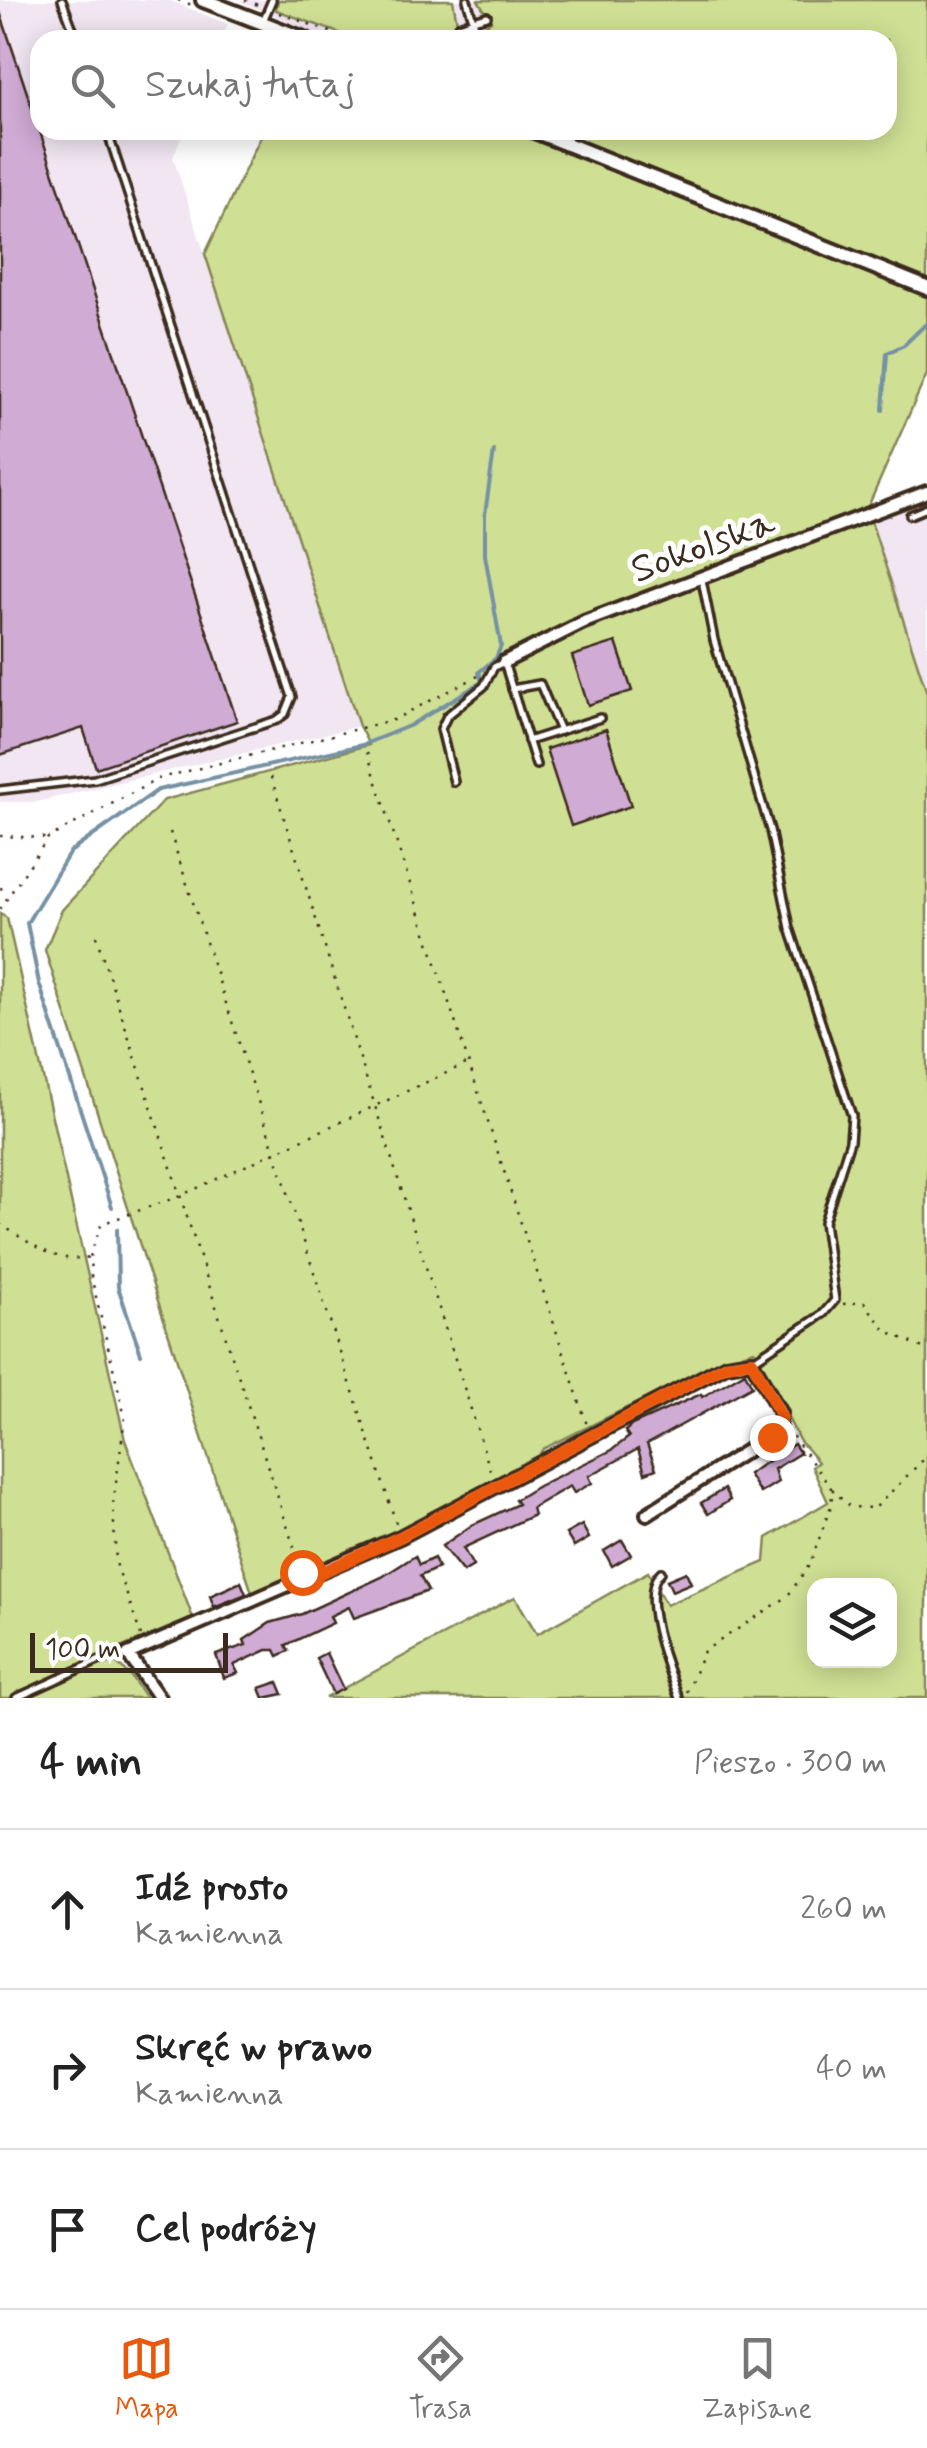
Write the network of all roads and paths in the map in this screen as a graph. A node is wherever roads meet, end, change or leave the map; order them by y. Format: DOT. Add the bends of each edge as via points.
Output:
graph roads {
  1 [pos="62,0"];
  2 [pos="203,0"];
  3 [pos="245,0"];
  4 [pos="272,0"];
  5 [pos="466,0"];
  6 [pos="268,9"];
  7 [pos="487,16"];
  8 [pos="473,20"];
  9 [pos="262,24"];
  10 [pos="459,26"];
  11 [pos="73,30"];
  12 [pos="279,30"];
  13 [pos="325,30"];
  14 [pos="476,30"];
  15 [pos="109,140"];
  16 [pos="557,140"];
  17 [pos="927,288"];
  18 [pos="927,492"];
  19 [pos="927,508"];
  20 [pos="910,514"];
  21 [pos="702,580"];
  22 [pos="504,662"];
  23 [pos="489,675"];
  24 [pos="512,689"];
  25 [pos="600,718"];
  26 [pos="560,731"];
  27 [pos="528,742"];
  28 [pos="367,752"];
  29 [pos="536,765"];
  30 [pos="272,776"];
  31 [pos="454,782"];
  32 [pos="0,790"];
  33 [pos="170,832"];
  34 [pos="0,836"];
  35 [pos="48,838"];
  36 [pos="0,888"];
  37 [pos="11,892"];
  38 [pos="0,909"];
  39 [pos="96,936"];
  40 [pos="468,1063"];
  41 [pos="372,1106"];
  42 [pos="276,1152"];
  43 [pos="180,1196"];
  44 [pos="0,1224"];
  45 [pos="90,1256"];
  46 [pos="836,1300"];
  47 [pos="927,1350"];
  48 [pos="752,1361"];
  49 [pos="781,1426"];
  50 [pos="592,1436"];
  51 [pos="927,1456"];
  52 [pos="496,1486"];
  53 [pos="831,1488"];
  54 [pos="647,1514"];
  55 [pos="400,1537"];
  56 [pos="661,1572"];
  57 [pos="305,1580"];
  58 [pos="145,1647"];
  59 [pos="128,1654"];
  60 [pos="16,1698"];
  61 [pos="159,1698"];
  62 [pos="682,1698"];
  1 -- 11 [label="lane"];
  2 -- 9 [label="street"];
  3 -- 6 [label="path"];
  4 -- 6 [label="lane"];
  5 -- 8 [label="lane"];
  6 -- 9 [label="lane"];
  6 -- 13 [label="path"];
  7 -- 8 [label="lane"];
  8 -- 10 [label="lane"];
  8 -- 14 [label="lane"];
  9 -- 12 [label="street"];
  15 -- 32 [label="lane" via="292,697 276,720 114,774"];
  16 -- 17 [label="street"];
  18 -- 21 [label="street, Sokolska"];
  19 -- 20 [label="lane"];
  21 -- 22 [label="street, Sokolska" via="553,635"];
  21 -- 46 [label="lane" via="790,928 852,1116 824,1222"];
  22 -- 23 [label="lane"];
  22 -- 24 [label="lane"];
  23 -- 31 [label="lane" via="441,729"];
  23 -- 35 [label="path" via="393,720 160,778"];
  24 -- 26 [label="lane" via="540,684"];
  24 -- 27 [label="lane"];
  25 -- 26 [label="lane"];
  26 -- 27 [label="lane"];
  27 -- 29 [label="lane"];
  28 -- 40 [label="path"];
  30 -- 41 [label="path"];
  33 -- 42 [label="path"];
  34 -- 35 [label="path"];
  35 -- 37 [label="path"];
  36 -- 37 [label="path"];
  37 -- 38 [label="path"];
  39 -- 43 [label="path"];
  40 -- 41 [label="path"];
  40 -- 50 [label="path"];
  41 -- 42 [label="path"];
  41 -- 52 [label="path"];
  42 -- 43 [label="path"];
  42 -- 55 [label="path"];
  43 -- 45 [label="path" via="100,1224"];
  43 -- 57 [label="path"];
  44 -- 45 [label="path" via="46,1252 74,1261"];
  45 -- 58 [label="path" via="126,1417 113,1505 116,1563"];
  46 -- 47 [label="path" via="864,1302 885,1330"];
  46 -- 48 [label="lane"];
  48 -- 49 [label="street"];
  48 -- 50 [label="street" via="726,1365"];
  49 -- 53 [label="path"];
  49 -- 54 [label="street"];
  50 -- 52 [label="street"];
  51 -- 53 [label="path" via="875,1508 850,1507"];
  52 -- 55 [label="street"];
  53 -- 62 [label="path" via="829,1514 800,1582 704,1650"];
  55 -- 57 [label="street"];
  56 -- 62 [label="lane" via="652,1586 655,1622"];
  57 -- 58 [label="street"];
  58 -- 59 [label="street"];
  59 -- 60 [label="lane"];
  59 -- 61 [label="street"];
}
